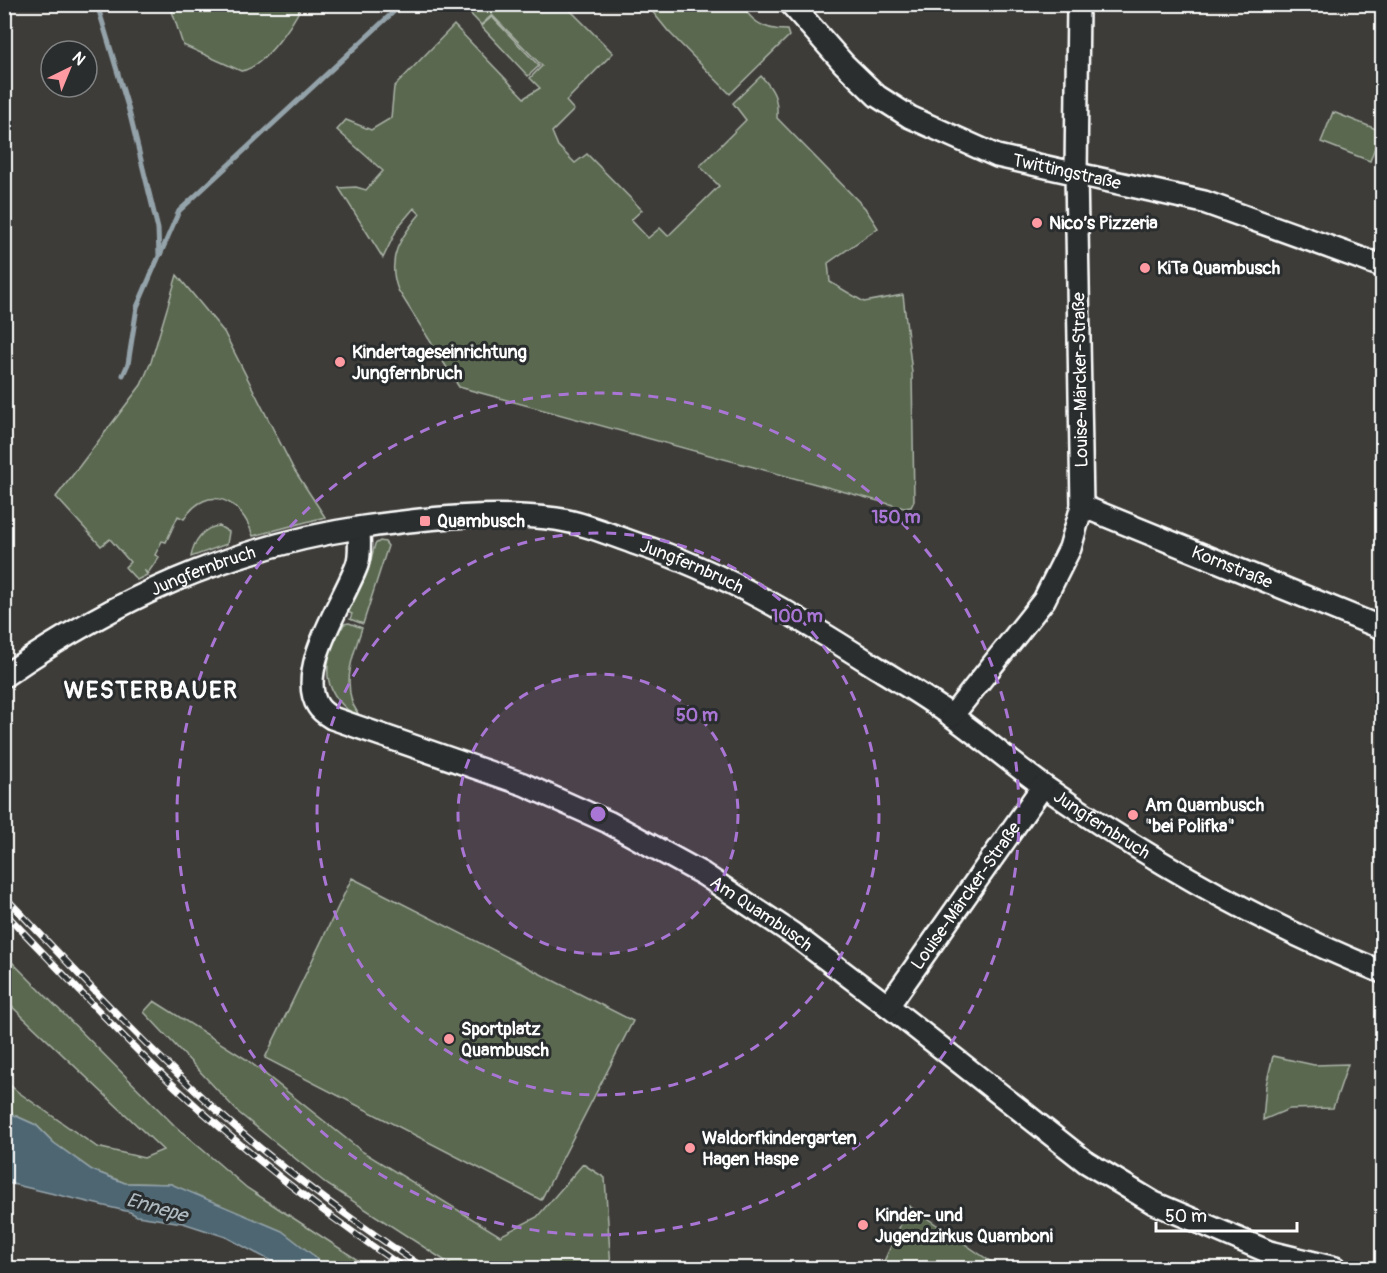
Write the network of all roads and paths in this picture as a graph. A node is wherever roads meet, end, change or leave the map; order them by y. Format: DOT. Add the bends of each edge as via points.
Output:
graph roads {
  1 [pos="792,4"];
  2 [pos="1078,4"];
  3 [pos="1076,173"];
  4 [pos="1383,266"];
  5 [pos="1082,506"];
  6 [pos="359,528"];
  7 [pos="1383,628"];
  8 [pos="4,676"];
  9 [pos="952,716"];
  10 [pos="1043,786"];
  11 [pos="1383,972"];
  12 [pos="888,1006"];
  13 [pos="1335,1269"];
  1 -- 3 [label="street, Twittingstraße" via="877,96 910,117 997,156"];
  2 -- 3 [label="street, Louise-Märcker-Straße"];
  3 -- 4 [label="street, Twittingstraße" via="1214,205"];
  3 -- 5 [label="street, Louise-Märcker-Straße"];
  5 -- 7 [label="street, Kornstraße"];
  5 -- 9 [label="street, Louise-Märcker-Straße" via="1070,548 1044,600"];
  6 -- 8 [label="street, Jungfernbruch" via="264,548 144,592 54,642"];
  6 -- 9 [label="street, Jungfernbruch" via="488,516 556,519 578,524 672,555 758,595 823,632"];
  6 -- 12 [label="street, Am Quambusch" via="357,566 327,626 317,659 313,691 319,709 342,724 523,784 608,822 703,874 793,934"];
  9 -- 10 [label="street, Jungfernbruch"];
  10 -- 11 [label="street, Jungfernbruch" via="1133,845 1246,909"];
  10 -- 12 [label="street, Louise-Märcker-Straße"];
  12 -- 13 [label="street, Am Quambusch" via="1053,1138 1154,1203 1269,1252"];
}
